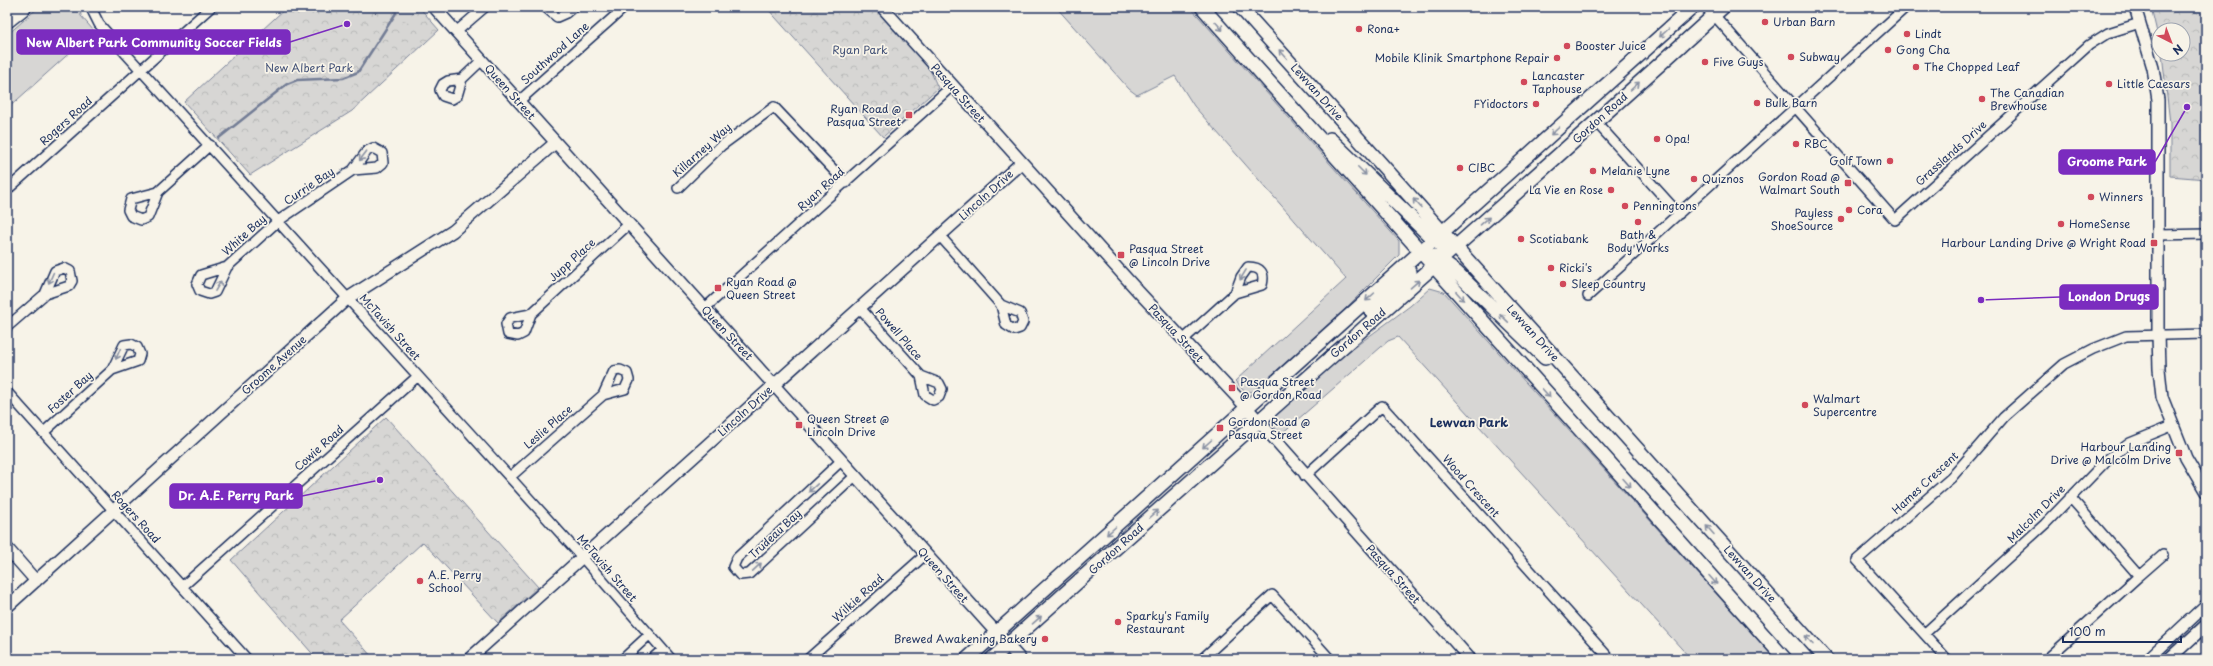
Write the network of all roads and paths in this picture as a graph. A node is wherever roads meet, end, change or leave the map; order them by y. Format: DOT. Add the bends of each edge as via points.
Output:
graph roads {
  1 [pos="18,7"];
  2 [pos="22,7"];
  3 [pos="210,7"];
  4 [pos="434,7"];
  5 [pos="485,7"];
  6 [pos="545,7"];
  7 [pos="573,7"];
  8 [pos="625,7"];
  9 [pos="882,7"];
  10 [pos="1202,7"];
  11 [pos="1240,7"];
  12 [pos="1693,7"];
  13 [pos="1906,7"];
  14 [pos="2135,7"];
  15 [pos="93,8"];
  16 [pos="1715,10"];
  17 [pos="7,18"];
  18 [pos="2140,23"];
  19 [pos="456,32"];
  20 [pos="1235,45"];
  21 [pos="482,60"];
  22 [pos="141,69"];
  23 [pos="462,79"];
  24 [pos="952,86"];
  25 [pos="519,101"];
  26 [pos="1796,108"];
  27 [pos="1596,122"];
  28 [pos="555,143"];
  29 [pos="210,145"];
  30 [pos="1021,163"];
  31 [pos="353,170"];
  32 [pos="846,183"];
  33 [pos="678,188"];
  34 [pos="7,190"];
  35 [pos="158,192"];
  36 [pos="1679,214"];
  37 [pos="278,221"];
  38 [pos="629,224"];
  39 [pos="2206,234"];
  40 [pos="2158,235"];
  41 [pos="940,236"];
  42 [pos="1438,239"];
  43 [pos="1456,247"];
  44 [pos="1430,258"];
  45 [pos="227,267"];
  46 [pos="1235,292"];
  47 [pos="45,294"];
  48 [pos="1588,296"];
  49 [pos="348,298"];
  50 [pos="1001,305"];
  51 [pos="705,308"];
  52 [pos="860,308"];
  53 [pos="531,314"];
  54 [pos="7,327"];
  55 [pos="2158,334"];
  56 [pos="2206,334"];
  57 [pos="1183,340"];
  58 [pos="112,370"];
  59 [pos="418,376"];
  60 [pos="921,376"];
  61 [pos="775,384"];
  62 [pos="7,392"];
  63 [pos="603,395"];
  64 [pos="1247,408"];
  65 [pos="1258,421"];
  66 [pos="2174,425"];
  67 [pos="44,432"];
  68 [pos="1632,443"];
  69 [pos="841,461"];
  70 [pos="855,476"];
  71 [pos="1305,476"];
  72 [pos="510,477"];
  73 [pos="2206,492"];
  74 [pos="2070,497"];
  75 [pos="114,511"];
  76 [pos="7,548"];
  77 [pos="925,554"];
  78 [pos="2163,555"];
  79 [pos="582,557"];
  80 [pos="2139,576"];
  81 [pos="36,581"];
  82 [pos="183,586"];
  83 [pos="2206,605"];
  84 [pos="7,606"];
  85 [pos="2206,625"];
  86 [pos="996,633"];
  87 [pos="1924,634"];
  88 [pos="649,636"];
  89 [pos="1765,637"];
  90 [pos="1007,645"];
  91 [pos="662,650"];
  92 [pos="247,659"];
  93 [pos="469,659"];
  94 [pos="623,659"];
  95 [pos="652,659"];
  96 [pos="671,659"];
  97 [pos="808,659"];
  98 [pos="967,659"];
  99 [pos="992,659"];
  100 [pos="1020,659"];
  101 [pos="1202,659"];
  102 [pos="1330,659"];
  103 [pos="1470,659"];
  104 [pos="1610,659"];
  105 [pos="1785,659"];
  106 [pos="1788,659"];
  107 [pos="1826,659"];
  108 [pos="1946,659"];
  109 [pos="2047,659"];
  110 [pos="2148,659"];
  111 [pos="2169,659"];
  1 -- 17 [label="highway"];
  2 -- 17 [label="highway"];
  3 -- 22 [label="street, Rogers Road"];
  4 -- 19 [label="street, Queen Street"];
  5 -- 19 [label="street"];
  6 -- 7 [label="street" via="557,17"];
  8 -- 25 [label="street, Southwood Lane"];
  9 -- 24 [label="street, Pasqua Street"];
  10 -- 20 [label="main road, one-way"];
  42 -- 11 [label="main road, Lewvan Drive, one-way"];
  12 -- 42 [label="main road, Gordon Road, one-way"];
  13 -- 26 [label="street"];
  14 -- 18 [label="street"];
  15 -- 22 [label="street, McTavish Street" via="99,24"];
  16 -- 26 [label="street"];
  27 -- 16 [label="main road, Gordon Road, one-way"];
  18 -- 26 [label="street, Grasslands Drive" via="2108,33 2089,45 1895,220"];
  18 -- 40 [label="street" via="2153,68 2158,100"];
  19 -- 21 [label="street, Queen Street"];
  20 -- 42 [label="main road, one-way"];
  20 -- 44 [label="main road"];
  21 -- 23 [label="street"];
  21 -- 25 [label="street, Queen Street"];
  22 -- 29 [label="street, McTavish Street"];
  22 -- 34 [label="street, Rogers Road"];
  24 -- 30 [label="street, Pasqua Street"];
  24 -- 32 [label="street, Ryan Road"];
  25 -- 28 [label="street, Queen Street"];
  26 -- 36 [label="street"];
  27 -- 36 [label="street"];
  43 -- 27 [label="main road, Gordon Road, one-way"];
  28 -- 38 [label="street, Queen Street"];
  28 -- 49 [label="street, Groome Avenue" via="452,231"];
  29 -- 35 [label="street"];
  29 -- 37 [label="street, McTavish Street"];
  30 -- 41 [label="street, Lincoln Drive"];
  30 -- 57 [label="street, Pasqua Street"];
  31 -- 37 [label="street, Currie Bay"];
  32 -- 33 [label="street, Killarney Way" via="774,107 721,146"];
  32 -- 51 [label="street, Ryan Road"];
  36 -- 48 [label="street"];
  37 -- 45 [label="street, White Bay"];
  37 -- 49 [label="street, McTavish Street"];
  38 -- 51 [label="street, Queen Street"];
  38 -- 53 [label="street, Jupp Place"];
  39 -- 40 [label="street"];
  40 -- 55 [label="street"];
  41 -- 50 [label="street"];
  41 -- 52 [label="street, Lincoln Drive"];
  42 -- 43 [label="main road" via="1449,250"];
  42 -- 44 [label="main road, Gordon Road"];
  43 -- 44 [label="main road, Gordon Road"];
  43 -- 68 [label="main road, Lewvan Drive"];
  44 -- 64 [label="main road, Gordon Road, one-way"];
  65 -- 44 [label="main road, Gordon Road, one-way" via="1332,355"];
  68 -- 44 [label="main road, one-way" via="1456,272"];
  44 -- 89 [label="main road, one-way"];
  46 -- 57 [label="street"];
  47 -- 54 [label="street"];
  49 -- 59 [label="street, McTavish Street"];
  49 -- 75 [label="street, Groome Avenue"];
  51 -- 61 [label="street, Queen Street"];
  52 -- 60 [label="street, Powell Place"];
  52 -- 61 [label="street, Lincoln Drive"];
  55 -- 56 [label="street"];
  55 -- 66 [label="street" via="2162,397"];
  55 -- 87 [label="street, Hames Crescent" via="2126,336 2064,364 2004,417 1951,478 1857,560"];
  57 -- 64 [label="street, Pasqua Street"];
  58 -- 67 [label="street, Foster Bay"];
  59 -- 72 [label="street, McTavish Street"];
  59 -- 82 [label="street, Cowie Road"];
  61 -- 69 [label="street, Queen Street"];
  61 -- 79 [label="street, Lincoln Drive"];
  62 -- 67 [label="street, Rogers Road"];
  63 -- 72 [label="street, Leslie Place"];
  64 -- 65 [label="street, Pasqua Street"];
  64 -- 86 [label="main road, Gordon Road, one-way"];
  65 -- 71 [label="street, Pasqua Street"];
  90 -- 65 [label="main road, Gordon Road, one-way"];
  66 -- 73 [label="street" via="2191,469"];
  66 -- 74 [label="street, Malcolm Drive" via="2130,443 2108,460"];
  67 -- 75 [label="street, Rogers Road"];
  107 -- 68 [label="main road, Lewvan Drive, one-way"];
  69 -- 70 [label="street, Queen Street"];
  69 -- 70 [label="street, Trudeau Bay, one-way" via="737,558 733,567 740,575 749,574"];
  70 -- 77 [label="street, Queen Street"];
  71 -- 103 [label="street, Pasqua Street"];
  71 -- 104 [label="street, Wood Crescent" via="1382,406"];
  72 -- 79 [label="street, McTavish Street"];
  74 -- 80 [label="street"];
  74 -- 87 [label="street, Malcolm Drive" via="2045,524"];
  75 -- 81 [label="street, Groome Avenue"];
  75 -- 82 [label="street, Rogers Road"];
  76 -- 81 [label="street"];
  77 -- 86 [label="street, Queen Street"];
  77 -- 97 [label="street, Wilkie Road"];
  78 -- 80 [label="street"];
  79 -- 88 [label="street, McTavish Street"];
  79 -- 93 [label="street, Lincoln Drive"];
  80 -- 109 [label="street"];
  81 -- 84 [label="street, Groome Avenue"];
  82 -- 92 [label="street, Rogers Road"];
  83 -- 110 [label="street"];
  85 -- 111 [label="street"];
  86 -- 90 [label="street, Queen Street"];
  86 -- 98 [label="main road, Gordon Road"];
  87 -- 108 [label="street, Hames Crescent"];
  88 -- 91 [label="street, McTavish Street"];
  88 -- 94 [label="street"];
  89 -- 105 [label="main road"];
  89 -- 106 [label="main road"];
  90 -- 99 [label="main road, Gordon Road"];
  90 -- 100 [label="street, Queen Street"];
  91 -- 95 [label="street"];
  91 -- 96 [label="street, McTavish Street"];
  101 -- 102 [label="street" via="1272,596"];
}
